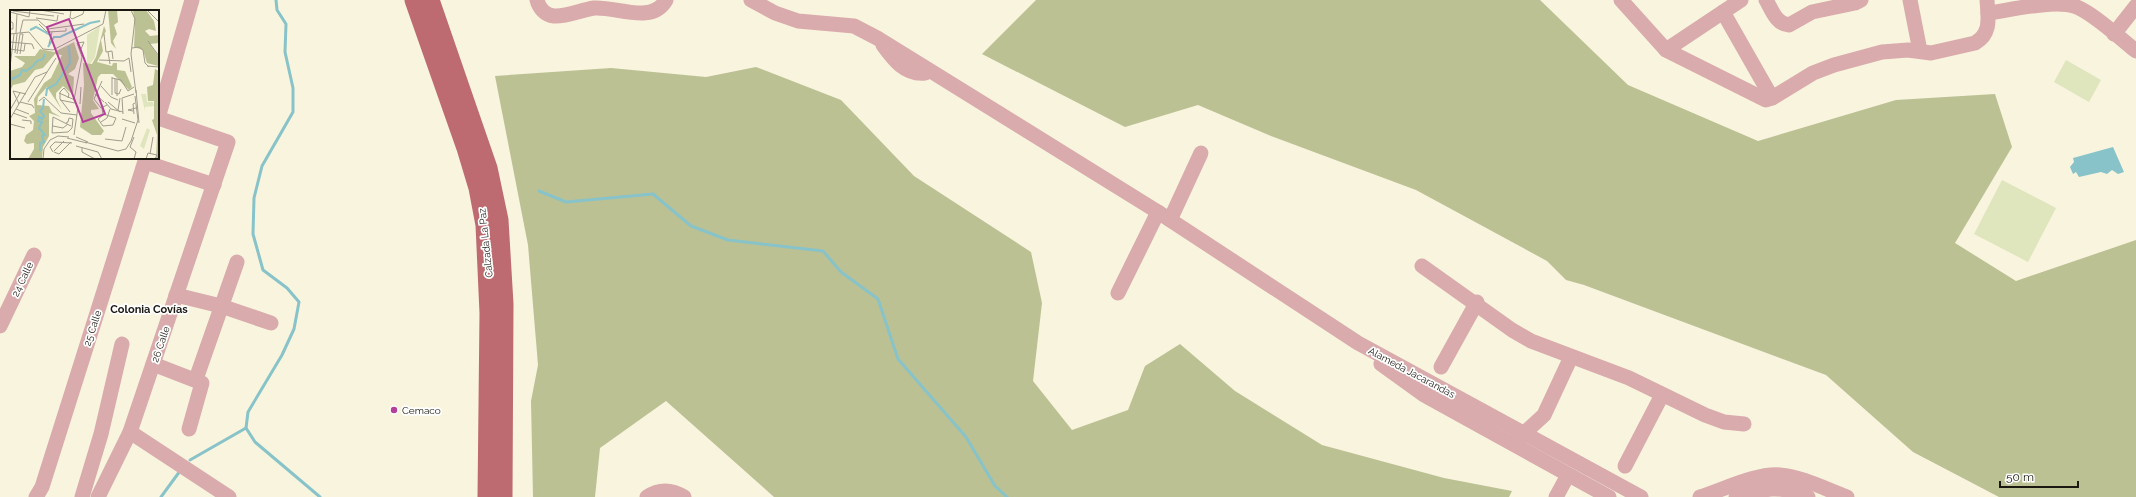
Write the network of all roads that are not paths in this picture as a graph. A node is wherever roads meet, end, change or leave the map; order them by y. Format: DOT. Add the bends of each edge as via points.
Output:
graph roads {
  1 [pos="192,0"];
  2 [pos="414,0"];
  3 [pos="430,0"];
  4 [pos="537,0"];
  5 [pos="666,0"];
  6 [pos="751,0"];
  7 [pos="1621,0"];
  8 [pos="1739,0"];
  9 [pos="1766,0"];
  10 [pos="1861,0"];
  11 [pos="1910,0"];
  12 [pos="2136,6"];
  13 [pos="1987,7"];
  14 [pos="1723,12"];
  15 [pos="2114,34"];
  16 [pos="1666,50"];
  17 [pos="2136,50"];
  18 [pos="1920,51"];
  19 [pos="1772,98"];
  20 [pos="159,115"];
  21 [pos="159,118"];
  22 [pos="1201,153"];
  23 [pos="145,160"];
  24 [pos="214,185"];
  25 [pos="1164,216"];
  26 [pos="34,255"];
  27 [pos="236,262"];
  28 [pos="1422,266"];
  29 [pos="1118,293"];
  30 [pos="176,295"];
  31 [pos="1476,302"];
  32 [pos="221,306"];
  33 [pos="271,323"];
  34 [pos="0,326"];
  35 [pos="1358,343"];
  36 [pos="122,344"];
  37 [pos="1571,357"];
  38 [pos="153,364"];
  39 [pos="1441,367"];
  40 [pos="196,379"];
  41 [pos="1662,395"];
  42 [pos="1544,416"];
  43 [pos="1744,424"];
  44 [pos="189,429"];
  45 [pos="130,432"];
  46 [pos="1524,433"];
  47 [pos="1539,441"];
  48 [pos="1516,447"];
  49 [pos="1625,466"];
  50 [pos="1568,475"];
  51 [pos="1632,495"];
  52 [pos="1844,496"];
  53 [pos="36,497"];
  54 [pos="82,497"];
  55 [pos="98,497"];
  56 [pos="229,497"];
  57 [pos="487,497"];
  58 [pos="503,497"];
  59 [pos="647,497"];
  60 [pos="684,497"];
  61 [pos="1556,497"];
  62 [pos="1609,497"];
  63 [pos="1700,497"];
  64 [pos="1736,497"];
  65 [pos="1808,497"];
  1 -- 20 [label="street"];
  2 -- 57 [label="main road, Calzada La Paz" via="466,148 478,188 485,225 489,314"];
  3 -- 58 [label="main road, Calzada La Paz" via="488,168 499,220 504,304"];
  4 -- 5 [label="street" via="543,11 554,16 595,8 636,13 654,12 662,7"];
  6 -- 25 [label="street" via="798,21 854,26 879,40 896,63 916,74 930,72"];
  7 -- 16 [label="street"];
  8 -- 14 [label="street"];
  9 -- 10 [label="street" via="1777,19 1789,25 1812,12 1855,4"];
  11 -- 18 [label="street"];
  12 -- 15 [label="street"];
  13 -- 15 [label="street" via="2065,4 2075,6"];
  13 -- 18 [label="street" via="1987,32 1982,39 1975,43 1931,53"];
  14 -- 16 [label="street"];
  14 -- 19 [label="street"];
  15 -- 17 [label="street"];
  16 -- 19 [label="street" via="1758,97 1766,100"];
  18 -- 19 [label="street" via="1882,52 1834,65 1813,73"];
  21 -- 24 [label="street, 26 Calle" via="228,142"];
  22 -- 25 [label="street"];
  23 -- 24 [label="street"];
  23 -- 53 [label="street, 25 Calle" via="42,487"];
  24 -- 30 [label="street, 26 Calle"];
  25 -- 29 [label="street"];
  25 -- 35 [label="street"];
  26 -- 34 [label="street, 24 Calle"];
  27 -- 32 [label="street"];
  28 -- 31 [label="street"];
  30 -- 32 [label="street"];
  30 -- 38 [label="street, 26 Calle"];
  31 -- 37 [label="street" via="1512,330 1531,341"];
  31 -- 39 [label="street"];
  32 -- 33 [label="street"];
  32 -- 40 [label="street"];
  35 -- 46 [label="street, Alameda Jacarandas"];
  35 -- 48 [label="street, Alameda Jacarandas" via="1386,368 1424,395"];
  36 -- 54 [label="street" via="101,434"];
  37 -- 41 [label="street" via="1629,378"];
  37 -- 42 [label="street"];
  38 -- 40 [label="street"];
  38 -- 45 [label="street, 26 Calle"];
  40 -- 44 [label="street" via="203,386"];
  41 -- 43 [label="street" via="1724,422"];
  41 -- 49 [label="street"];
  42 -- 46 [label="street"];
  42 -- 47 [label="street" via="1545,428"];
  45 -- 55 [label="street, 26 Calle"];
  45 -- 56 [label="street"];
  46 -- 47 [label="street, Alameda Jacarandas"];
  46 -- 48 [label="street"];
  47 -- 51 [label="street, Alameda Jacarandas"];
  48 -- 50 [label="street, Alameda Jacarandas"];
  50 -- 61 [label="street"];
  50 -- 62 [label="street, Alameda Jacarandas"];
  52 -- 63 [label="street" via="1801,479 1778,475 1756,478"];
  59 -- 60 [label="street" via="666,490"];
  64 -- 65 [label="street" via="1763,489 1778,488 1796,491"];
}
